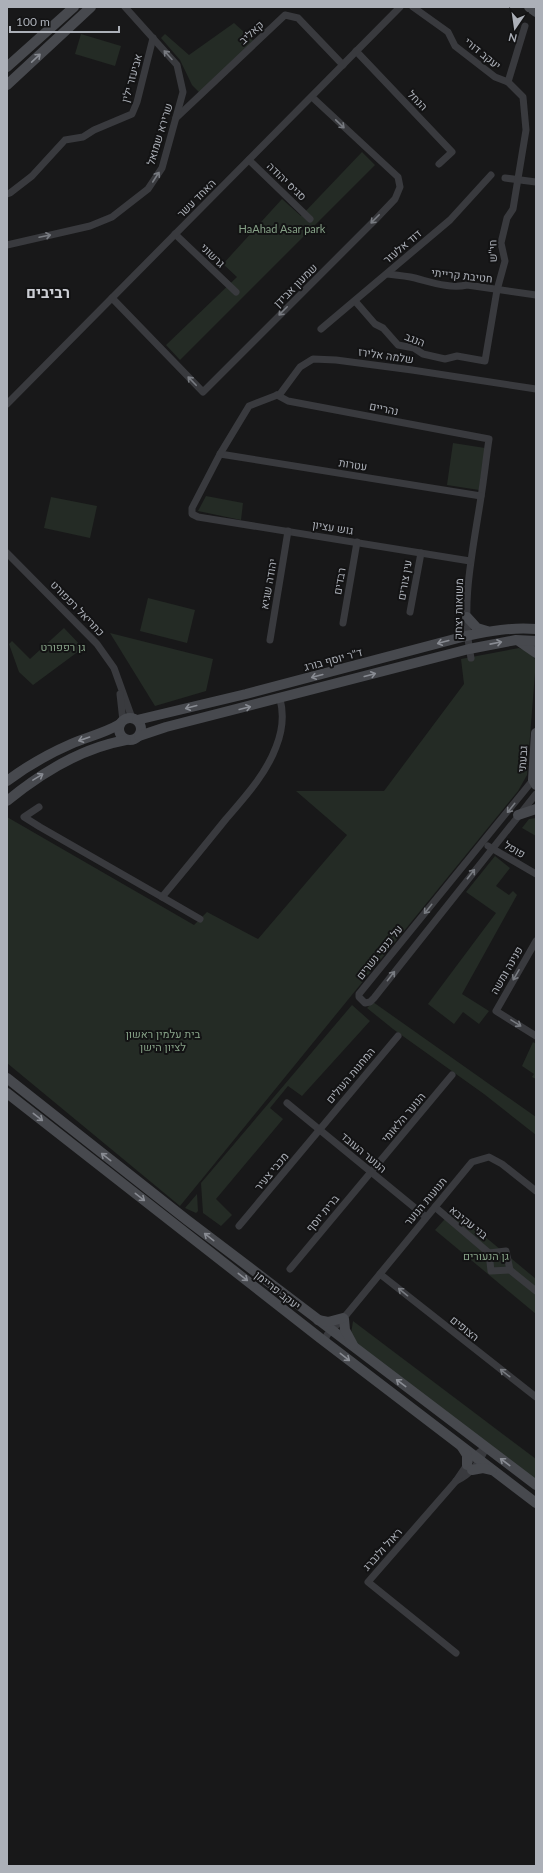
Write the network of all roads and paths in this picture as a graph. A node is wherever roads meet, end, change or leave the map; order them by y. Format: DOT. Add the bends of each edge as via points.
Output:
graph roads {
  1 [pos="74,7"];
  2 [pos="91,7"];
  3 [pos="125,7"];
  4 [pos="128,7"];
  5 [pos="400,7"];
  6 [pos="413,7"];
  7 [pos="528,7"];
  8 [pos="536,12"];
  9 [pos="134,16"];
  10 [pos="525,26"];
  11 [pos="153,38"];
  12 [pos="356,51"];
  13 [pos="343,65"];
  14 [pos="7,67"];
  15 [pos="508,82"];
  16 [pos="7,85"];
  17 [pos="312,97"];
  18 [pos="176,118"];
  19 [pos="524,142"];
  20 [pos="249,160"];
  21 [pos="439,164"];
  22 [pos="491,174"];
  23 [pos="505,178"];
  24 [pos="517,180"];
  25 [pos="536,182"];
  26 [pos="7,194"];
  27 [pos="310,218"];
  28 [pos="175,234"];
  29 [pos="7,245"];
  30 [pos="387,274"];
  31 [pos="498,290"];
  32 [pos="236,292"];
  33 [pos="536,295"];
  34 [pos="112,298"];
  35 [pos="355,301"];
  36 [pos="321,329"];
  37 [pos="485,361"];
  38 [pos="536,389"];
  39 [pos="277,396"];
  40 [pos="7,404"];
  41 [pos="220,454"];
  42 [pos="482,496"];
  43 [pos="288,531"];
  44 [pos="357,542"];
  45 [pos="7,553"];
  46 [pos="421,553"];
  47 [pos="470,561"];
  48 [pos="410,612"];
  49 [pos="467,617"];
  50 [pos="343,624"];
  51 [pos="536,629"];
  52 [pos="489,631"];
  53 [pos="466,636"];
  54 [pos="270,640"];
  55 [pos="516,640"];
  56 [pos="536,641"];
  57 [pos="470,653"];
  58 [pos="536,653"];
  59 [pos="280,699"];
  60 [pos="128,721"];
  61 [pos="536,733"];
  62 [pos="139,736"];
  63 [pos="126,740"];
  64 [pos="7,781"];
  65 [pos="535,782"];
  66 [pos="536,794"];
  67 [pos="7,801"];
  68 [pos="39,807"];
  69 [pos="536,809"];
  70 [pos="518,815"];
  71 [pos="482,843"];
  72 [pos="492,848"];
  73 [pos="536,874"];
  74 [pos="162,897"];
  75 [pos="200,919"];
  76 [pos="536,941"];
  77 [pos="398,1036"];
  78 [pos="536,1036"];
  79 [pos="452,1075"];
  80 [pos="7,1078"];
  81 [pos="7,1093"];
  82 [pos="287,1103"];
  83 [pos="319,1129"];
  84 [pos="371,1172"];
  85 [pos="536,1191"];
  86 [pos="435,1208"];
  87 [pos="426,1218"];
  88 [pos="239,1226"];
  89 [pos="489,1252"];
  90 [pos="290,1269"];
  91 [pos="510,1270"];
  92 [pos="380,1274"];
  93 [pos="536,1291"];
  94 [pos="345,1317"];
  95 [pos="317,1320"];
  96 [pos="333,1332"];
  97 [pos="325,1341"];
  98 [pos="355,1348"];
  99 [pos="535,1395"];
  100 [pos="461,1445"];
  101 [pos="486,1448"];
  102 [pos="478,1458"];
  103 [pos="469,1467"];
  104 [pos="493,1470"];
  105 [pos="536,1485"];
  106 [pos="536,1502"];
  107 [pos="456,1653"];
  1 -- 14 [label="main road"];
  16 -- 2 [label="main road, one-way"];
  3 -- 9 [label="street, שרירא שמואל"];
  4 -- 9 [label="street, שרירא שמואל"];
  5 -- 12 [label="street, האחד עשר"];
  6 -- 15 [label="street, יעקב דורי" via="448,32 456,46 495,77"];
  7 -- 8 [label="main road"];
  9 -- 11 [label="street, שרירא שמואל"];
  10 -- 15 [label="street"];
  18 -- 11 [label="street, שרירא שמואל, one-way" via="183,92 177,65"];
  11 -- 26 [label="street, אביעזר ילין" via="132,114 83,137 65,140 32,176"];
  12 -- 13 [label="street, האחד עשר"];
  12 -- 21 [label="street, הנחל" via="452,152"];
  13 -- 17 [label="street, האחד עשר"];
  13 -- 18 [label="street, קאליב" via="298,18 285,15"];
  15 -- 19 [label="street, יעקב דורי" via="523,96 526,130"];
  17 -- 20 [label="street, האחד עשר"];
  17 -- 34 [label="street, שמעון אבידן, one-way" via="398,177 400,187 395,199 330,265 203,392"];
  29 -- 18 [label="street, שרירא שמואל, one-way" via="90,226 112,217 132,202 148,188 162,168"];
  19 -- 24 [label="street, חי\"ש"];
  20 -- 27 [label="street, סגיס יהודה"];
  20 -- 28 [label="street, האחד עשר"];
  22 -- 30 [label="street, דוד אלעזר" via="450,220"];
  23 -- 24 [label="street"];
  24 -- 25 [label="street"];
  24 -- 31 [label="street, חי\"ש" via="513,209 507,218 501,243 505,261"];
  28 -- 32 [label="street, גרשוני"];
  28 -- 34 [label="street, האחד עשר"];
  30 -- 31 [label="street, חטיבת קרייתי" via="416,278 425,282"];
  30 -- 35 [label="street, דוד אלעזר"];
  31 -- 33 [label="street, חטיבת קרייתי"];
  31 -- 37 [label="street, חי\"ש"];
  34 -- 40 [label="street, האחד עשר"];
  35 -- 36 [label="street, דוד אלעזר"];
  35 -- 37 [label="street, הנגב" via="398,345 445,359 456,356"];
  38 -- 39 [label="street, שלמה אלירז" via="404,369 312,359 300,367"];
  39 -- 41 [label="street, שלמה אלירז" via="249,406"];
  39 -- 42 [label="street, נהריים" via="288,401 489,440"];
  41 -- 42 [label="street, עטרות"];
  41 -- 43 [label="street, גוש עציון" via="192,508 192,514"];
  42 -- 47 [label="street"];
  43 -- 44 [label="street, גוש עציון"];
  43 -- 54 [label="street, יהודה שגיא"];
  44 -- 46 [label="street, גוש עציון"];
  44 -- 50 [label="street, רבדים"];
  45 -- 60 [label="street, כתריאל רפפורט" via="97,644 114,668"];
  46 -- 47 [label="street, גוש עציון"];
  46 -- 48 [label="street, עין צורים"];
  47 -- 49 [label="street, משואות יצחק"];
  49 -- 52 [label="main road" via="477,628"];
  49 -- 53 [label="street, משואות יצחק"];
  51 -- 52 [label="main road, ד\"ר יוסף בורג" via="520,627"];
  52 -- 53 [label="main road, ד\"ר יוסף בורג"];
  53 -- 57 [label="street, משואות יצחק"];
  53 -- 60 [label="main road, ד\"ר יוסף בורג, one-way" via="246,694"];
  55 -- 56 [label="main road"];
  57 -- 55 [label="main road, one-way"];
  55 -- 58 [label="main road" via="529,646"];
  59 -- 57 [label="main road, one-way"];
  62 -- 59 [label="main road, one-way"];
  59 -- 74 [label="street" via="281,725 276,746 266,768"];
  60 -- 62 [label="main road" via="141,726"];
  60 -- 63 [label="main road" via="119,734"];
  60 -- 64 [label="main road, ד\"ר יוסף בורג, one-way" via="72,743 36,761"];
  61 -- 65 [label="main road, גבעתי"];
  62 -- 63 [label="main road" via="134,740"];
  67 -- 63 [label="main road, one-way" via="29,782 51,770 95,749"];
  65 -- 71 [label="street, על כנפי נשרים, one-way"];
  66 -- 70 [label="street, על כנפי נשרים"];
  68 -- 74 [label="street" via="24,817"];
  69 -- 70 [label="main road"];
  70 -- 72 [label="street, על כנפי נשרים"];
  71 -- 72 [label="street, פופל"];
  71 -- 72 [label="street, על כנפי נשרים, one-way" via="359,994 365,1003 374,998"];
  72 -- 73 [label="street, פופל"];
  74 -- 75 [label="street"];
  76 -- 78 [label="street, פנינה ומשה, one-way" via="496,1011"];
  77 -- 83 [label="street, המחנות העולים"];
  79 -- 84 [label="street, הנוער הלאומי"];
  95 -- 80 [label="main road, יעקב פריימן, one-way"];
  81 -- 97 [label="main road, יעקב פריימן, one-way"];
  82 -- 83 [label="street, הנוער העובד"];
  83 -- 84 [label="street, הנוער העובד"];
  83 -- 88 [label="street, מכבי צעיר"];
  84 -- 87 [label="street, הנוער העובד"];
  84 -- 90 [label="street, ברית יוסף"];
  85 -- 86 [label="street, תנועות הנוער" via="502,1164 489,1157 481,1158 472,1162"];
  86 -- 87 [label="street, תנועות הנוער"];
  86 -- 89 [label="street, בני עקיבא"];
  87 -- 92 [label="street, תנועות הנוער"];
  89 -- 91 [label="street, בני עקיבא" via="506,1251"];
  89 -- 91 [label="street, בני עקיבא" via="491,1271"];
  91 -- 93 [label="street"];
  92 -- 94 [label="street, תנועות הנוער"];
  99 -- 92 [label="street, הצופים, one-way"];
  94 -- 95 [label="main road" via="328,1322"];
  94 -- 96 [label="street, תנועות הנוער"];
  94 -- 98 [label="main road" via="346,1333"];
  95 -- 96 [label="main road, יעקב פריימן"];
  96 -- 97 [label="street, תנועות הנוער"];
  96 -- 98 [label="main road, יעקב פריימן"];
  97 -- 100 [label="main road, יעקב פריימן, one-way"];
  101 -- 98 [label="main road, יעקב פריימן, one-way"];
  100 -- 102 [label="main road, יעקב פריימן"];
  100 -- 103 [label="main road"];
  101 -- 102 [label="street, ראול ולנברג"];
  105 -- 101 [label="main road, יעקב פריימן, one-way"];
  102 -- 103 [label="street, ראול ולנברג"];
  102 -- 104 [label="main road, יעקב פריימן"];
  103 -- 104 [label="main road"];
  103 -- 107 [label="street, ראול ולנברג" via="368,1582"];
  104 -- 106 [label="main road, יעקב פריימן"];
}
